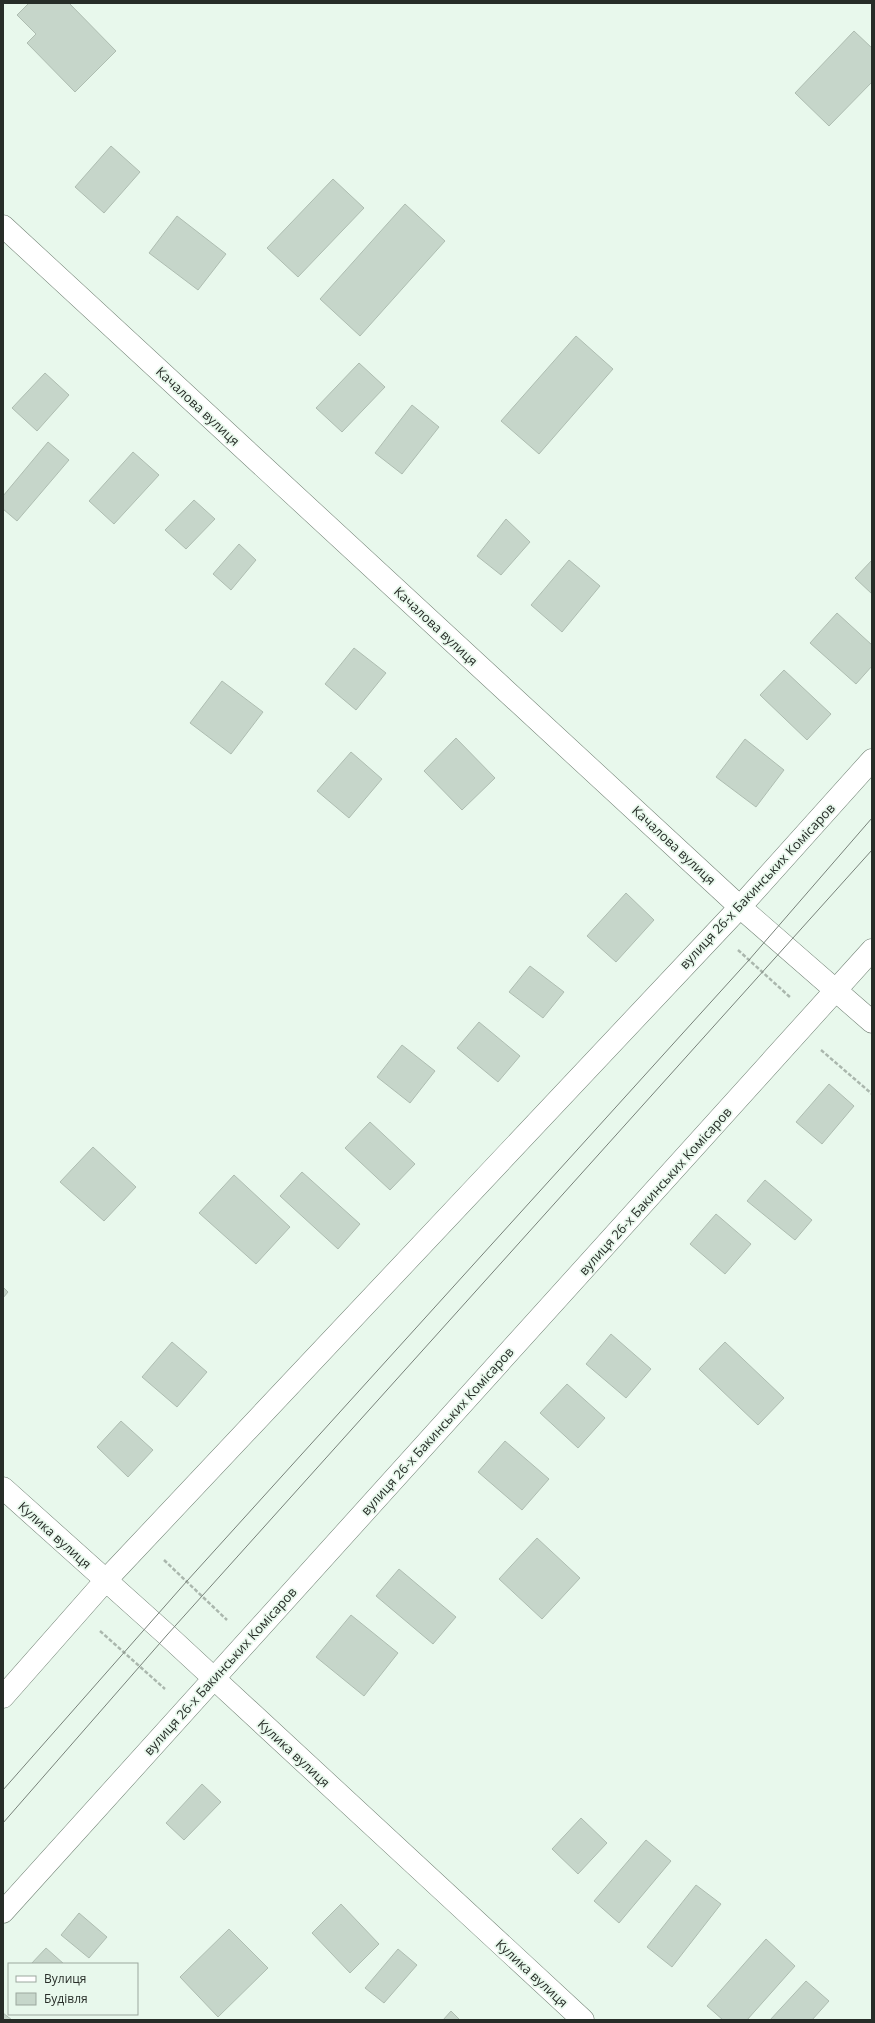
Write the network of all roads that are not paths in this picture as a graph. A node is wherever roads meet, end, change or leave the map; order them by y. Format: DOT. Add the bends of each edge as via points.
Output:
graph roads {
  1 [pos="3,226"];
  2 [pos="872,760"];
  3 [pos="740,906"];
  4 [pos="872,950"];
  5 [pos="837,990"];
  6 [pos="872,1022"];
  7 [pos="3,1488"];
  8 [pos="106,1580"];
  9 [pos="213,1679"];
  10 [pos="3,1698"];
  11 [pos="3,1912"];
  12 [pos="583,2020"];
  1 -- 3 [label="street, Качалова вулиця"];
  2 -- 3 [label="street, вулиця 26-х Бакинських Комісаров"];
  3 -- 5 [label="street, Качалова вулиця"];
  3 -- 8 [label="street, вулиця 26-х Бакинських Комісаров"];
  4 -- 5 [label="street, вулиця 26-х Бакинських Комісаров"];
  5 -- 6 [label="street, Качалова вулиця"];
  5 -- 9 [label="street, вулиця 26-х Бакинських Комісаров"];
  7 -- 8 [label="street, Кулика вулиця"];
  8 -- 9 [label="street, Кулика вулиця"];
  8 -- 10 [label="street, вулиця 26-х Бакинських Комісаров"];
  9 -- 11 [label="street, вулиця 26-х Бакинських Комісаров"];
  9 -- 12 [label="street, Кулика вулиця"];
}
